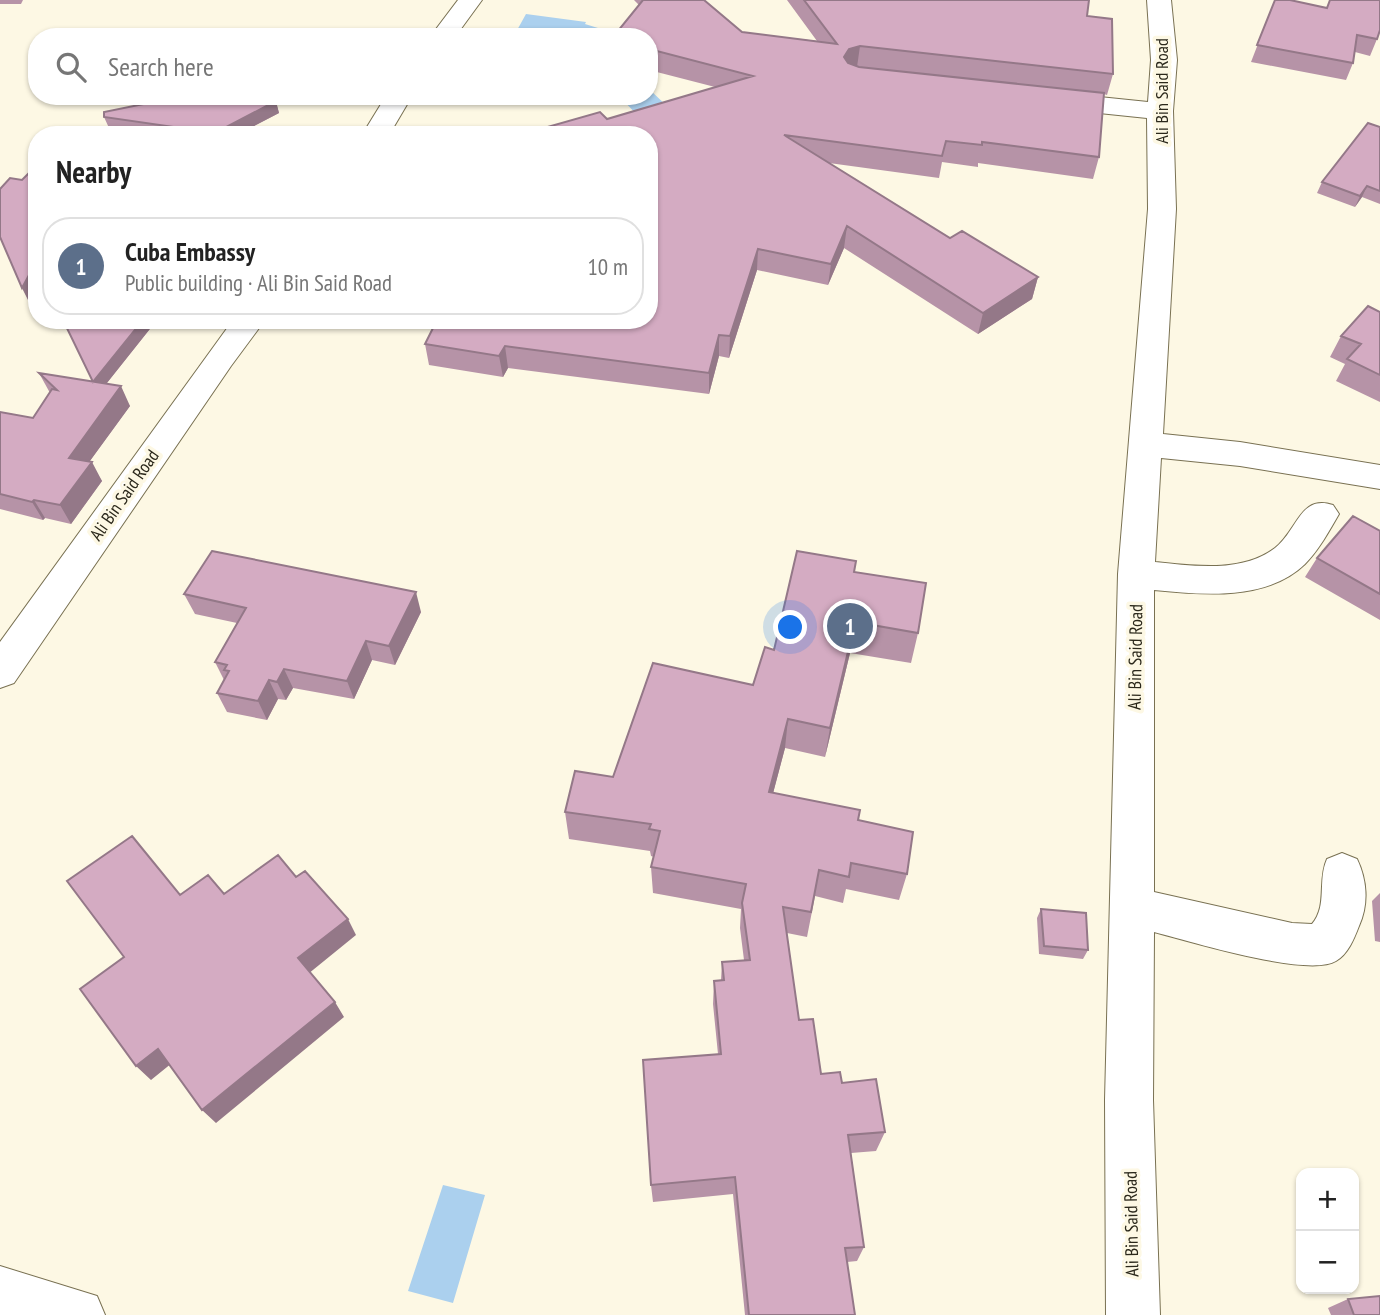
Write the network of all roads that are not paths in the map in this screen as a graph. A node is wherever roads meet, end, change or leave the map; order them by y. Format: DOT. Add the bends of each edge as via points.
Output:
graph roads {
  1 [pos="470,0"];
  2 [pos="1158,0"];
  3 [pos="449,28"];
  4 [pos="1026,97"];
  5 [pos="393,105"];
  6 [pos="1160,111"];
  7 [pos="381,126"];
  8 [pos="244,329"];
  9 [pos="1144,444"];
  10 [pos="1380,477"];
  11 [pos="1321,514"];
  12 [pos="1136,574"];
  13 [pos="0,672"];
  14 [pos="1342,873"];
  15 [pos="1132,907"];
  16 [pos="0,1292"];
  17 [pos="78,1315"];
  18 [pos="1133,1315"];
  1 -- 3 [label="street"];
  2 -- 6 [label="street, Ali Bin Said Road" via="1164,60"];
  4 -- 6 [label="street"];
  5 -- 7 [label="street"];
  6 -- 9 [label="street, Ali Bin Said Road" via="1162,209"];
  8 -- 13 [label="street, Ali Bin Said Road"];
  9 -- 10 [label="street"];
  9 -- 12 [label="street, Ali Bin Said Road"];
  11 -- 12 [label="street" via="1288,558 1251,575 1208,580"];
  12 -- 15 [label="street, Ali Bin Said Road"];
  14 -- 15 [label="street" via="1342,916 1333,936 1320,946 1292,944"];
  15 -- 18 [label="street, Ali Bin Said Road"];
  16 -- 17 [label="street"];
}
